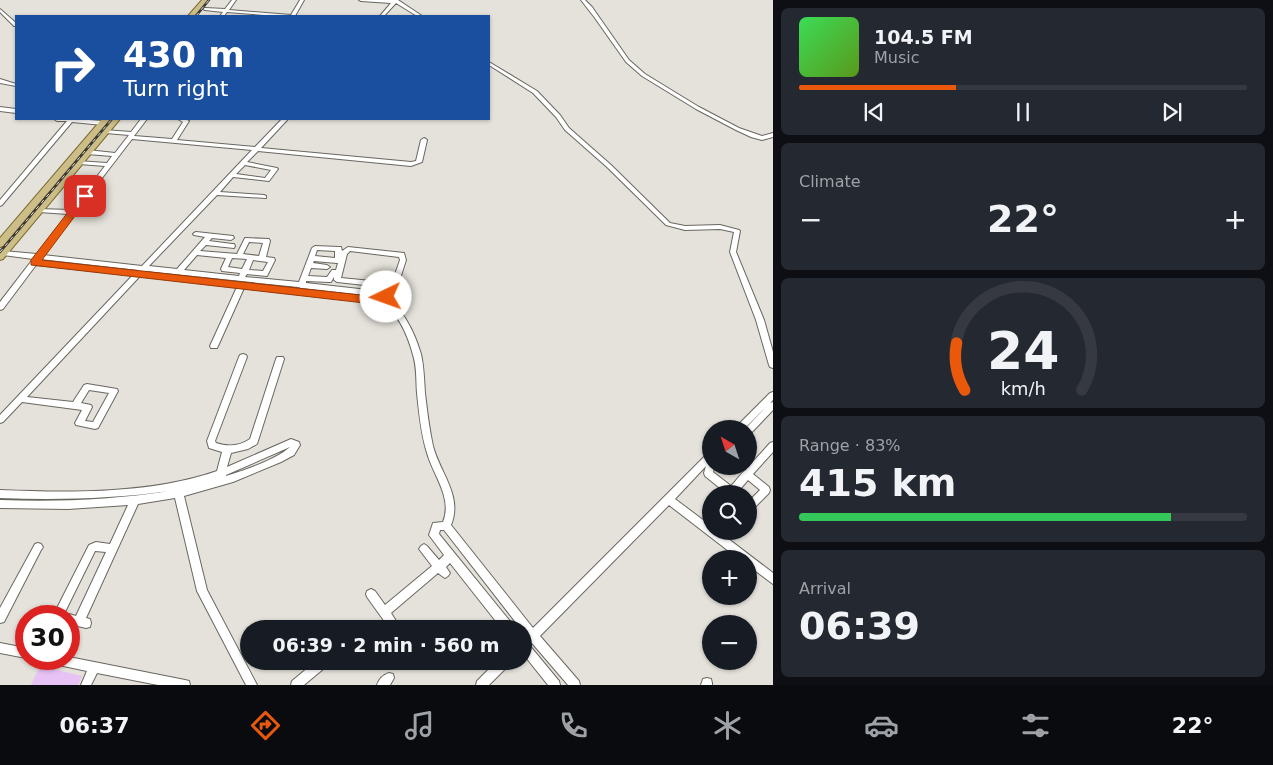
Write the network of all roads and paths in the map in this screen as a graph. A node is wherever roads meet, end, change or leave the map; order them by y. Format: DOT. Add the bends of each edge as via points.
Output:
graph roads {
  1 [pos="205,0"];
  2 [pos="212,0"];
  3 [pos="234,0"];
  4 [pos="302,0"];
  5 [pos="361,0"];
  6 [pos="582,0"];
  7 [pos="395,1"];
  8 [pos="205,9"];
  9 [pos="226,11"];
  10 [pos="1,13"];
  11 [pos="193,15"];
  12 [pos="200,15"];
  13 [pos="223,15"];
  14 [pos="278,15"];
  15 [pos="292,15"];
  16 [pos="383,15"];
  17 [pos="418,15"];
  18 [pos="15,24"];
  19 [pos="490,63"];
  20 [pos="0,81"];
  21 [pos="15,85"];
  22 [pos="0,110"];
  23 [pos="15,112"];
  24 [pos="71,120"];
  25 [pos="143,120"];
  26 [pos="182,120"];
  27 [pos="284,120"];
  28 [pos="111,121"];
  29 [pos="132,135"];
  30 [pos="773,135"];
  31 [pos="424,140"];
  32 [pos="174,141"];
  33 [pos="256,150"];
  34 [pos="87,152"];
  35 [pos="116,155"];
  36 [pos="79,162"];
  37 [pos="243,164"];
  38 [pos="109,165"];
  39 [pos="232,175"];
  40 [pos="215,193"];
  41 [pos="264,197"];
  42 [pos="0,204"];
  43 [pos="39,210"];
  44 [pos="73,212"];
  45 [pos="196,234"];
  46 [pos="210,236"];
  47 [pos="233,241"];
  48 [pos="204,243"];
  49 [pos="0,244"];
  50 [pos="195,253"];
  51 [pos="2,255"];
  52 [pos="226,256"];
  53 [pos="239,256"];
  54 [pos="251,257"];
  55 [pos="262,258"];
  56 [pos="37,259"];
  57 [pos="337,260"];
  58 [pos="310,261"];
  59 [pos="222,266"];
  60 [pos="327,267"];
  61 [pos="141,271"];
  62 [pos="178,272"];
  63 [pos="244,272"];
  64 [pos="304,278"];
  65 [pos="324,280"];
  66 [pos="242,282"];
  67 [pos="366,284"];
  68 [pos="302,286"];
  69 [pos="322,288"];
  70 [pos="364,292"];
  71 [pos="384,300"];
  72 [pos="0,307"];
  73 [pos="214,346"];
  74 [pos="243,357"];
  75 [pos="280,359"];
  76 [pos="773,365"];
  77 [pos="21,399"];
  78 [pos="772,399"];
  79 [pos="76,406"];
  80 [pos="0,420"];
  81 [pos="748,420"];
  82 [pos="756,420"];
  83 [pos="772,449"];
  84 [pos="228,450"];
  85 [pos="758,461"];
  86 [pos="702,465"];
  87 [pos="709,475"];
  88 [pos="744,475"];
  89 [pos="754,475"];
  90 [pos="223,476"];
  91 [pos="722,485"];
  92 [pos="736,485"];
  93 [pos="178,490"];
  94 [pos="0,494"];
  95 [pos="89,494"];
  96 [pos="668,499"];
  97 [pos="136,500"];
  98 [pos="757,500"];
  99 [pos="0,504"];
  100 [pos="86,505"];
  101 [pos="446,526"];
  102 [pos="38,547"];
  103 [pos="112,549"];
  104 [pos="424,549"];
  105 [pos="736,550"];
  106 [pos="451,556"];
  107 [pos="757,566"];
  108 [pos="442,570"];
  109 [pos="773,579"];
  110 [pos="371,594"];
  111 [pos="64,605"];
  112 [pos="384,612"];
  113 [pos="80,617"];
  114 [pos="0,618"];
  115 [pos="390,620"];
  116 [pos="502,620"];
  117 [pos="533,636"];
  118 [pos="0,648"];
  119 [pos="15,651"];
  120 [pos="532,656"];
  121 [pos="80,664"];
  122 [pos="94,667"];
  123 [pos="314,670"];
  124 [pos="497,670"];
  125 [pos="86,685"];
  126 [pos="184,685"];
  127 [pos="252,685"];
  128 [pos="296,685"];
  129 [pos="481,685"];
  130 [pos="555,685"];
  131 [pos="574,685"];
  1 -- 11 [label="main road"];
  2 -- 8 [label="main road"];
  3 -- 9 [label="street"];
  4 -- 15 [label="street"];
  5 -- 7 [label="street"];
  6 -- 30 [label="street" via="600,19 604,31 621,54 642,75 732,125 761,138"];
  7 -- 16 [label="street"];
  7 -- 17 [label="street"];
  8 -- 9 [label="street"];
  8 -- 12 [label="main road"];
  9 -- 13 [label="street"];
  9 -- 14 [label="street"];
  10 -- 18 [label="street"];
  19 -- 76 [label="street" via="535,92 566,129 610,166 668,224 737,231 733,252 760,320"];
  20 -- 21 [label="street"];
  22 -- 23 [label="street"];
  24 -- 28 [label="street"];
  24 -- 42 [label="street"];
  25 -- 29 [label="street"];
  26 -- 32 [label="street" via="186,122"];
  27 -- 33 [label="street"];
  28 -- 29 [label="street"];
  28 -- 34 [label="main road"];
  28 -- 49 [label="main road"];
  29 -- 32 [label="street"];
  29 -- 35 [label="street"];
  31 -- 33 [label="street" via="419,162 411,164"];
  32 -- 33 [label="street"];
  33 -- 37 [label="street"];
  34 -- 35 [label="street"];
  34 -- 36 [label="main road"];
  35 -- 38 [label="street"];
  36 -- 38 [label="street"];
  36 -- 43 [label="main road"];
  37 -- 39 [label="street"];
  37 -- 39 [label="street" via="275,169 268,180"];
  38 -- 44 [label="street"];
  39 -- 40 [label="street"];
  40 -- 41 [label="street"];
  40 -- 61 [label="street"];
  43 -- 44 [label="street"];
  43 -- 51 [label="main road"];
  44 -- 56 [label="street"];
  45 -- 46 [label="street"];
  46 -- 47 [label="street"];
  46 -- 48 [label="street"];
  47 -- 48 [label="street"];
  47 -- 52 [label="street"];
  48 -- 50 [label="street"];
  50 -- 52 [label="street"];
  50 -- 62 [label="street"];
  51 -- 56 [label="street"];
  52 -- 59 [label="street"];
  53 -- 54 [label="street"];
  53 -- 55 [label="street" via="247,240 267,241"];
  53 -- 63 [label="street" via="230,256 223,268"];
  54 -- 55 [label="street"];
  54 -- 63 [label="street"];
  55 -- 63 [label="street" via="272,260 267,273"];
  56 -- 61 [label="street"];
  56 -- 72 [label="street"];
  57 -- 58 [label="street"];
  57 -- 58 [label="street" via="340,249 318,247"];
  57 -- 65 [label="street" via="332,279"];
  58 -- 60 [label="street"];
  58 -- 64 [label="street"];
  61 -- 62 [label="street"];
  61 -- 66 [label="street"];
  61 -- 77 [label="street"];
  62 -- 66 [label="street"];
  63 -- 66 [label="street"];
  64 -- 65 [label="street"];
  64 -- 68 [label="street"];
  65 -- 69 [label="street"];
  66 -- 68 [label="street"];
  66 -- 71 [label="street"];
  66 -- 73 [label="street"];
  67 -- 67 [label="street" via="337,280 345,251 403,256 394,286"];
  67 -- 70 [label="street"];
  68 -- 69 [label="street"];
  69 -- 70 [label="street"];
  70 -- 71 [label="street" via="384,294"];
  71 -- 101 [label="street" via="396,310 418,358 424,423 431,456 451,501 451,518"];
  74 -- 84 [label="street" via="211,442"];
  75 -- 84 [label="street" via="254,441"];
  77 -- 79 [label="street"];
  77 -- 80 [label="street"];
  78 -- 81 [label="street"];
  78 -- 82 [label="street"];
  79 -- 79 [label="street" via="87,387 114,391 95,426 80,424 88,407"];
  83 -- 85 [label="street"];
  84 -- 90 [label="street"];
  86 -- 96 [label="street"];
  87 -- 91 [label="street"];
  88 -- 92 [label="street"];
  89 -- 98 [label="street" via="766,490"];
  90 -- 90 [label="street" via="291,443 296,445 288,454"];
  90 -- 93 [label="street"];
  93 -- 95 [label="street"];
  93 -- 97 [label="street"];
  93 -- 127 [label="street" via="202,591"];
  94 -- 95 [label="street"];
  95 -- 100 [label="street"];
  96 -- 105 [label="street"];
  96 -- 117 [label="street"];
  97 -- 100 [label="street"];
  97 -- 103 [label="street"];
  99 -- 100 [label="street"];
  101 -- 106 [label="street" via="436,526 434,535"];
  101 -- 117 [label="street"];
  102 -- 114 [label="street"];
  103 -- 111 [label="street" via="92,548"];
  103 -- 113 [label="street"];
  104 -- 108 [label="street"];
  106 -- 108 [label="street"];
  106 -- 116 [label="street"];
  107 -- 109 [label="street"];
  108 -- 112 [label="street"];
  110 -- 112 [label="street"];
  112 -- 115 [label="street"];
  117 -- 131 [label="street"];
  118 -- 119 [label="street"];
  120 -- 130 [label="street"];
  121 -- 122 [label="street"];
  122 -- 125 [label="street"];
  122 -- 126 [label="street"];
  123 -- 128 [label="street"];
  124 -- 129 [label="street"];
}
